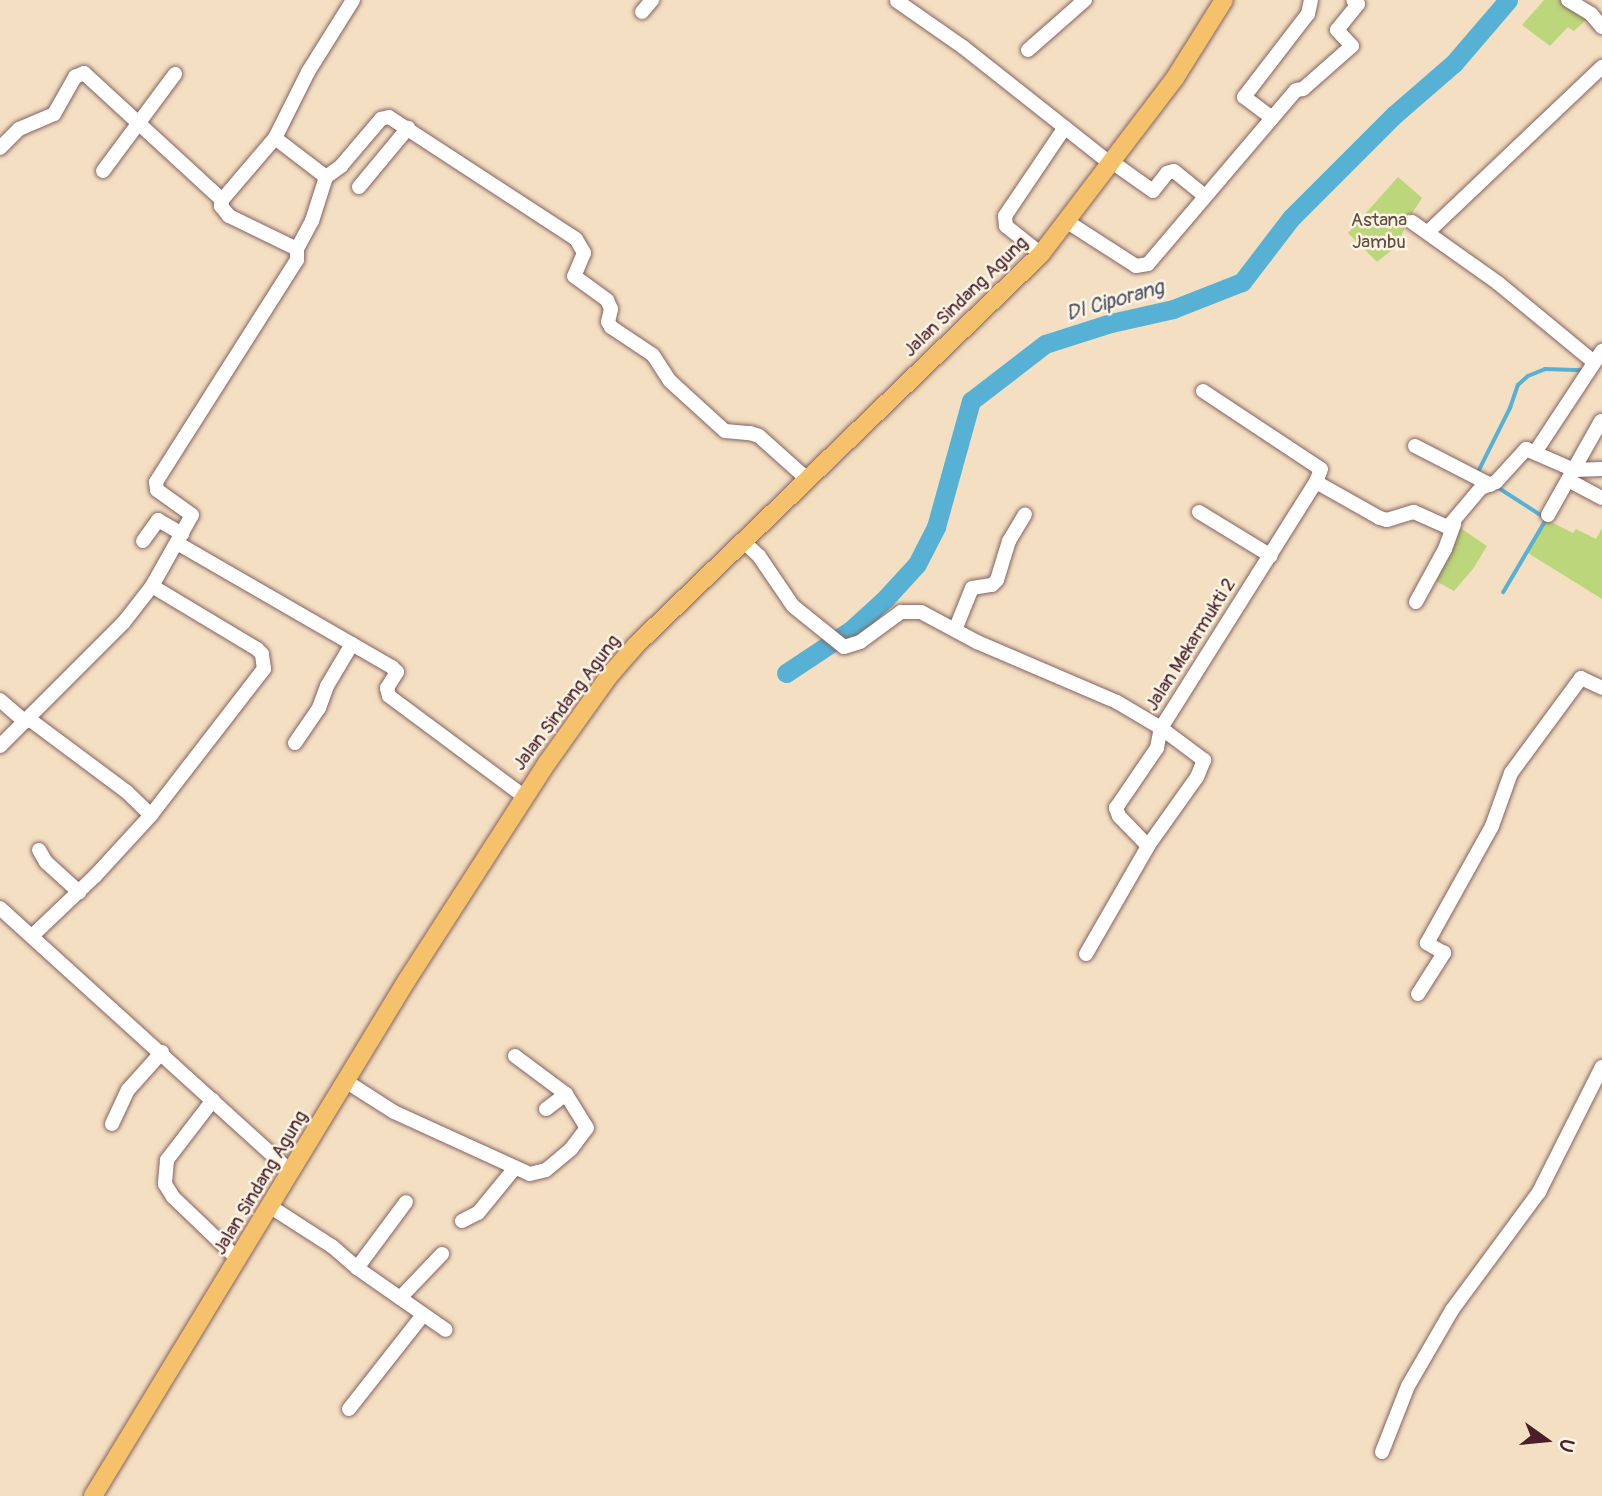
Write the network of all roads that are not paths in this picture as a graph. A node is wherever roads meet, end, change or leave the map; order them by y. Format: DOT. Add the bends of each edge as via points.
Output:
graph roads {
  1 [pos="353,0"];
  2 [pos="652,0"];
  3 [pos="889,0"];
  4 [pos="899,0"];
  5 [pos="1085,0"];
  6 [pos="1224,0"];
  7 [pos="1311,0"];
  8 [pos="1353,0"];
  9 [pos="1568,0"];
  10 [pos="642,12"];
  11 [pos="1602,27"];
  12 [pos="1028,50"];
  13 [pos="1602,67"];
  14 [pos="175,74"];
  15 [pos="1272,118"];
  16 [pos="140,122"];
  17 [pos="1065,127"];
  18 [pos="408,128"];
  19 [pos="275,138"];
  20 [pos="0,148"];
  21 [pos="1111,163"];
  22 [pos="103,171"];
  23 [pos="326,177"];
  24 [pos="359,187"];
  25 [pos="1206,196"];
  26 [pos="222,200"];
  27 [pos="1066,221"];
  28 [pos="1412,222"];
  29 [pos="1428,232"];
  30 [pos="297,249"];
  31 [pos="1041,254"];
  32 [pos="1598,356"];
  33 [pos="1203,391"];
  34 [pos="1601,421"];
  35 [pos="1415,446"];
  36 [pos="1536,452"];
  37 [pos="1602,469"];
  38 [pos="1571,475"];
  39 [pos="808,480"];
  40 [pos="1316,482"];
  41 [pos="1491,485"];
  42 [pos="1602,498"];
  43 [pos="1199,512"];
  44 [pos="1025,514"];
  45 [pos="1548,515"];
  46 [pos="1454,524"];
  47 [pos="179,538"];
  48 [pos="143,541"];
  49 [pos="744,542"];
  50 [pos="1271,556"];
  51 [pos="152,586"];
  52 [pos="1416,602"];
  53 [pos="955,630"];
  54 [pos="352,644"];
  55 [pos="1602,688"];
  56 [pos="0,700"];
  57 [pos="27,720"];
  58 [pos="1161,728"];
  59 [pos="295,743"];
  60 [pos="0,747"];
  61 [pos="525,797"];
  62 [pos="152,815"];
  63 [pos="1148,846"];
  64 [pos="39,850"];
  65 [pos="79,892"];
  66 [pos="0,908"];
  67 [pos="32,936"];
  68 [pos="1086,954"];
  69 [pos="1418,994"];
  70 [pos="162,1052"];
  71 [pos="515,1056"];
  72 [pos="1602,1067"];
  73 [pos="347,1082"];
  74 [pos="566,1094"];
  75 [pos="213,1100"];
  76 [pos="546,1109"];
  77 [pos="112,1124"];
  78 [pos="515,1168"];
  79 [pos="291,1172"];
  80 [pos="406,1202"];
  81 [pos="271,1207"];
  82 [pos="462,1221"];
  83 [pos="442,1254"];
  84 [pos="239,1260"];
  85 [pos="357,1268"];
  86 [pos="400,1298"];
  87 [pos="423,1315"];
  88 [pos="446,1330"];
  89 [pos="349,1409"];
  90 [pos="1382,1452"];
  91 [pos="93,1496"];
  1 -- 19 [label="street" via="308,72"];
  2 -- 10 [label="street"];
  3 -- 4 [label="street"];
  4 -- 17 [label="street"];
  5 -- 12 [label="street"];
  6 -- 21 [label="main road, Jalan Sindang Agung" via="1175,78"];
  7 -- 15 [label="street" via="1308,14 1244,97"];
  8 -- 15 [label="street" via="1358,4 1337,30 1352,46 1303,89 1296,90"];
  9 -- 11 [label="street"];
  13 -- 29 [label="street"];
  14 -- 16 [label="street"];
  15 -- 25 [label="street"];
  16 -- 20 [label="street" via="81,73 54,114 19,129"];
  16 -- 22 [label="street"];
  16 -- 26 [label="street"];
  17 -- 21 [label="street"];
  17 -- 31 [label="street" via="1005,216 1006,226"];
  18 -- 23 [label="street" via="383,116"];
  18 -- 24 [label="street"];
  18 -- 39 [label="street" via="576,239 584,253 574,276 607,300 611,327 653,355 670,381 725,431 759,436"];
  19 -- 23 [label="street"];
  19 -- 26 [label="street"];
  21 -- 25 [label="street" via="1153,191 1167,173 1174,172"];
  21 -- 27 [label="main road, Jalan Sindang Agung"];
  23 -- 30 [label="street"];
  25 -- 27 [label="street" via="1143,267"];
  26 -- 30 [label="street" via="229,216"];
  27 -- 31 [label="main road, Jalan Sindang Agung"];
  28 -- 29 [label="street"];
  29 -- 32 [label="street"];
  30 -- 47 [label="street" via="297,260 156,482 157,490 192,514"];
  31 -- 39 [label="main road, Jalan Sindang Agung"];
  32 -- 36 [label="street"];
  33 -- 40 [label="street" via="1321,468"];
  34 -- 38 [label="street"];
  35 -- 41 [label="street"];
  36 -- 38 [label="street"];
  36 -- 41 [label="street" via="1521,451"];
  37 -- 38 [label="street"];
  38 -- 42 [label="street"];
  38 -- 45 [label="street"];
  39 -- 49 [label="main road, Jalan Sindang Agung"];
  40 -- 46 [label="street" via="1380,518 1414,512 1444,526"];
  40 -- 50 [label="street, Jalan Mekarmukti 2"];
  41 -- 46 [label="street" via="1474,495"];
  43 -- 50 [label="street"];
  44 -- 53 [label="street" via="1009,541 996,580 972,589"];
  46 -- 52 [label="street"];
  47 -- 48 [label="street" via="157,520"];
  47 -- 51 [label="street"];
  47 -- 54 [label="street"];
  49 -- 53 [label="street, Jalan Mekarmukti 2" via="793,606 844,647 860,642 906,610 921,612"];
  49 -- 61 [label="main road, Jalan Sindang Agung" via="622,660"];
  50 -- 58 [label="street, Jalan Mekarmukti 2"];
  51 -- 57 [label="street" via="124,622"];
  51 -- 62 [label="street" via="257,649 264,661 261,675"];
  53 -- 58 [label="street, Jalan Mekarmukti 2" via="1117,702"];
  54 -- 59 [label="street"];
  54 -- 61 [label="street" via="396,669 389,696"];
  55 -- 69 [label="street" via="1581,678 1511,773 1492,826 1427,943 1444,953"];
  56 -- 57 [label="street"];
  57 -- 60 [label="street"];
  57 -- 62 [label="street"];
  58 -- 63 [label="street" via="1157,748 1116,808"];
  58 -- 63 [label="street" via="1204,760"];
  61 -- 73 [label="main road, Jalan Sindang Agung" via="407,979"];
  62 -- 65 [label="street"];
  63 -- 68 [label="street"];
  64 -- 65 [label="street"];
  65 -- 67 [label="street"];
  66 -- 67 [label="street"];
  67 -- 70 [label="street"];
  70 -- 75 [label="street"];
  70 -- 77 [label="street" via="125,1095"];
  71 -- 74 [label="street"];
  72 -- 90 [label="street" via="1539,1192 1452,1310 1408,1386"];
  73 -- 78 [label="street" via="394,1112"];
  73 -- 79 [label="main road, Jalan Sindang Agung"];
  74 -- 76 [label="street"];
  74 -- 78 [label="street" via="587,1128 546,1170 530,1174"];
  75 -- 79 [label="street"];
  75 -- 84 [label="street" via="171,1153 164,1178 173,1197"];
  78 -- 82 [label="street" via="478,1213"];
  79 -- 81 [label="main road, Jalan Sindang Agung"];
  80 -- 85 [label="street"];
  81 -- 84 [label="main road, Jalan Sindang Agung"];
  81 -- 85 [label="street"];
  83 -- 86 [label="street"];
  84 -- 91 [label="main road, Jalan Sindang Agung"];
  85 -- 86 [label="street"];
  86 -- 87 [label="street"];
  87 -- 88 [label="street"];
  87 -- 89 [label="street"];
}
